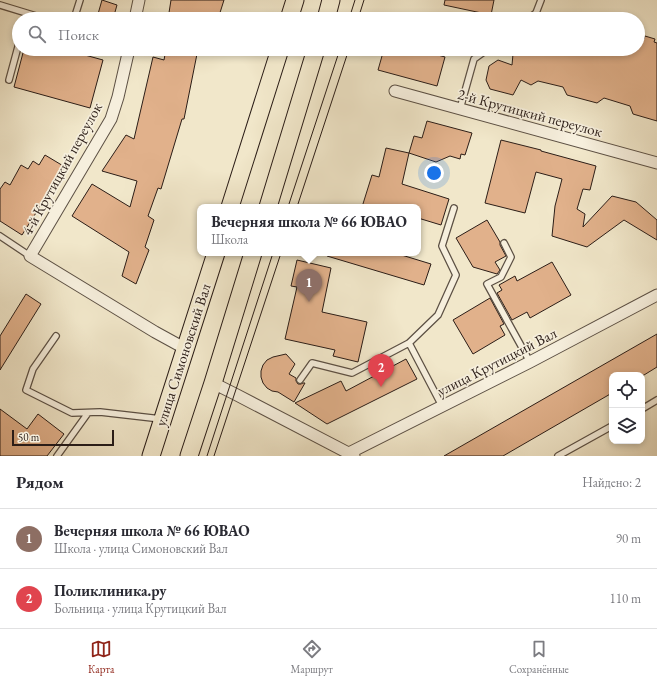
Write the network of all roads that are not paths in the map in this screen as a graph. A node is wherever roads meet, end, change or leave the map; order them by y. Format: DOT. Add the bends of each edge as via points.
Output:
graph roads {
  1 [pos="80,0"];
  2 [pos="139,0"];
  3 [pos="295,0"];
  4 [pos="331,0"];
  5 [pos="541,0"];
  6 [pos="0,5"];
  7 [pos="23,12"];
  8 [pos="76,12"];
  9 [pos="136,12"];
  10 [pos="291,12"];
  11 [pos="328,12"];
  12 [pos="536,12"];
  13 [pos="15,56"];
  14 [pos="127,56"];
  15 [pos="278,56"];
  16 [pos="314,56"];
  17 [pos="478,56"];
  18 [pos="9,80"];
  19 [pos="395,91"];
  20 [pos="460,109"];
  21 [pos="657,163"];
  22 [pos="231,204"];
  23 [pos="269,204"];
  24 [pos="454,208"];
  25 [pos="0,236"];
  26 [pos="504,243"];
  27 [pos="30,256"];
  28 [pos="215,256"];
  29 [pos="252,256"];
  30 [pos="657,295"];
  31 [pos="56,336"];
  32 [pos="409,343"];
  33 [pos="186,349"];
  34 [pos="530,362"];
  35 [pos="300,380"];
  36 [pos="213,383"];
  37 [pos="657,400"];
  38 [pos="442,406"];
  39 [pos="644,408"];
  40 [pos="88,413"];
  41 [pos="163,419"];
  42 [pos="609,428"];
  43 [pos="352,455"];
  44 [pos="57,456"];
  45 [pos="151,456"];
  46 [pos="189,456"];
  47 [pos="558,456"];
  1 -- 8 [label="lane"];
  2 -- 9 [label="street"];
  3 -- 10 [label="main road"];
  4 -- 11 [label="main road"];
  5 -- 12 [label="lane"];
  6 -- 7 [label="lane"];
  13 -- 18 [label="lane"];
  14 -- 27 [label="street, 4-й Крутицкий переулок" via="111,119"];
  15 -- 22 [label="main road"];
  16 -- 23 [label="main road"];
  17 -- 20 [label="lane" via="474,59"];
  19 -- 20 [label="street, 2-й Крутицкий переулок"];
  20 -- 21 [label="street, 2-й Крутицкий переулок"];
  24 -- 32 [label="lane" via="442,246 456,275 438,315"];
  25 -- 27 [label="lane"];
  26 -- 34 [label="lane" via="511,257 501,277 487,284"];
  27 -- 33 [label="street"];
  28 -- 33 [label="main road, улица Симоновский Вал"];
  29 -- 36 [label="main road"];
  30 -- 34 [label="street, улица Крутицкий Вал"];
  31 -- 40 [label="lane" via="33,370 26,390 72,413"];
  32 -- 35 [label="lane" via="352,373 312,363"];
  32 -- 38 [label="lane"];
  33 -- 41 [label="main road, улица Симоновский Вал"];
  34 -- 38 [label="street, улица Крутицкий Вал"];
  36 -- 43 [label="street"];
  36 -- 46 [label="main road"];
  37 -- 39 [label="lane"];
  38 -- 43 [label="street, улица Крутицкий Вал"];
  40 -- 41 [label="lane"];
  40 -- 44 [label="lane"];
  41 -- 45 [label="main road, улица Симоновский Вал"];
  42 -- 47 [label="lane"];
}
